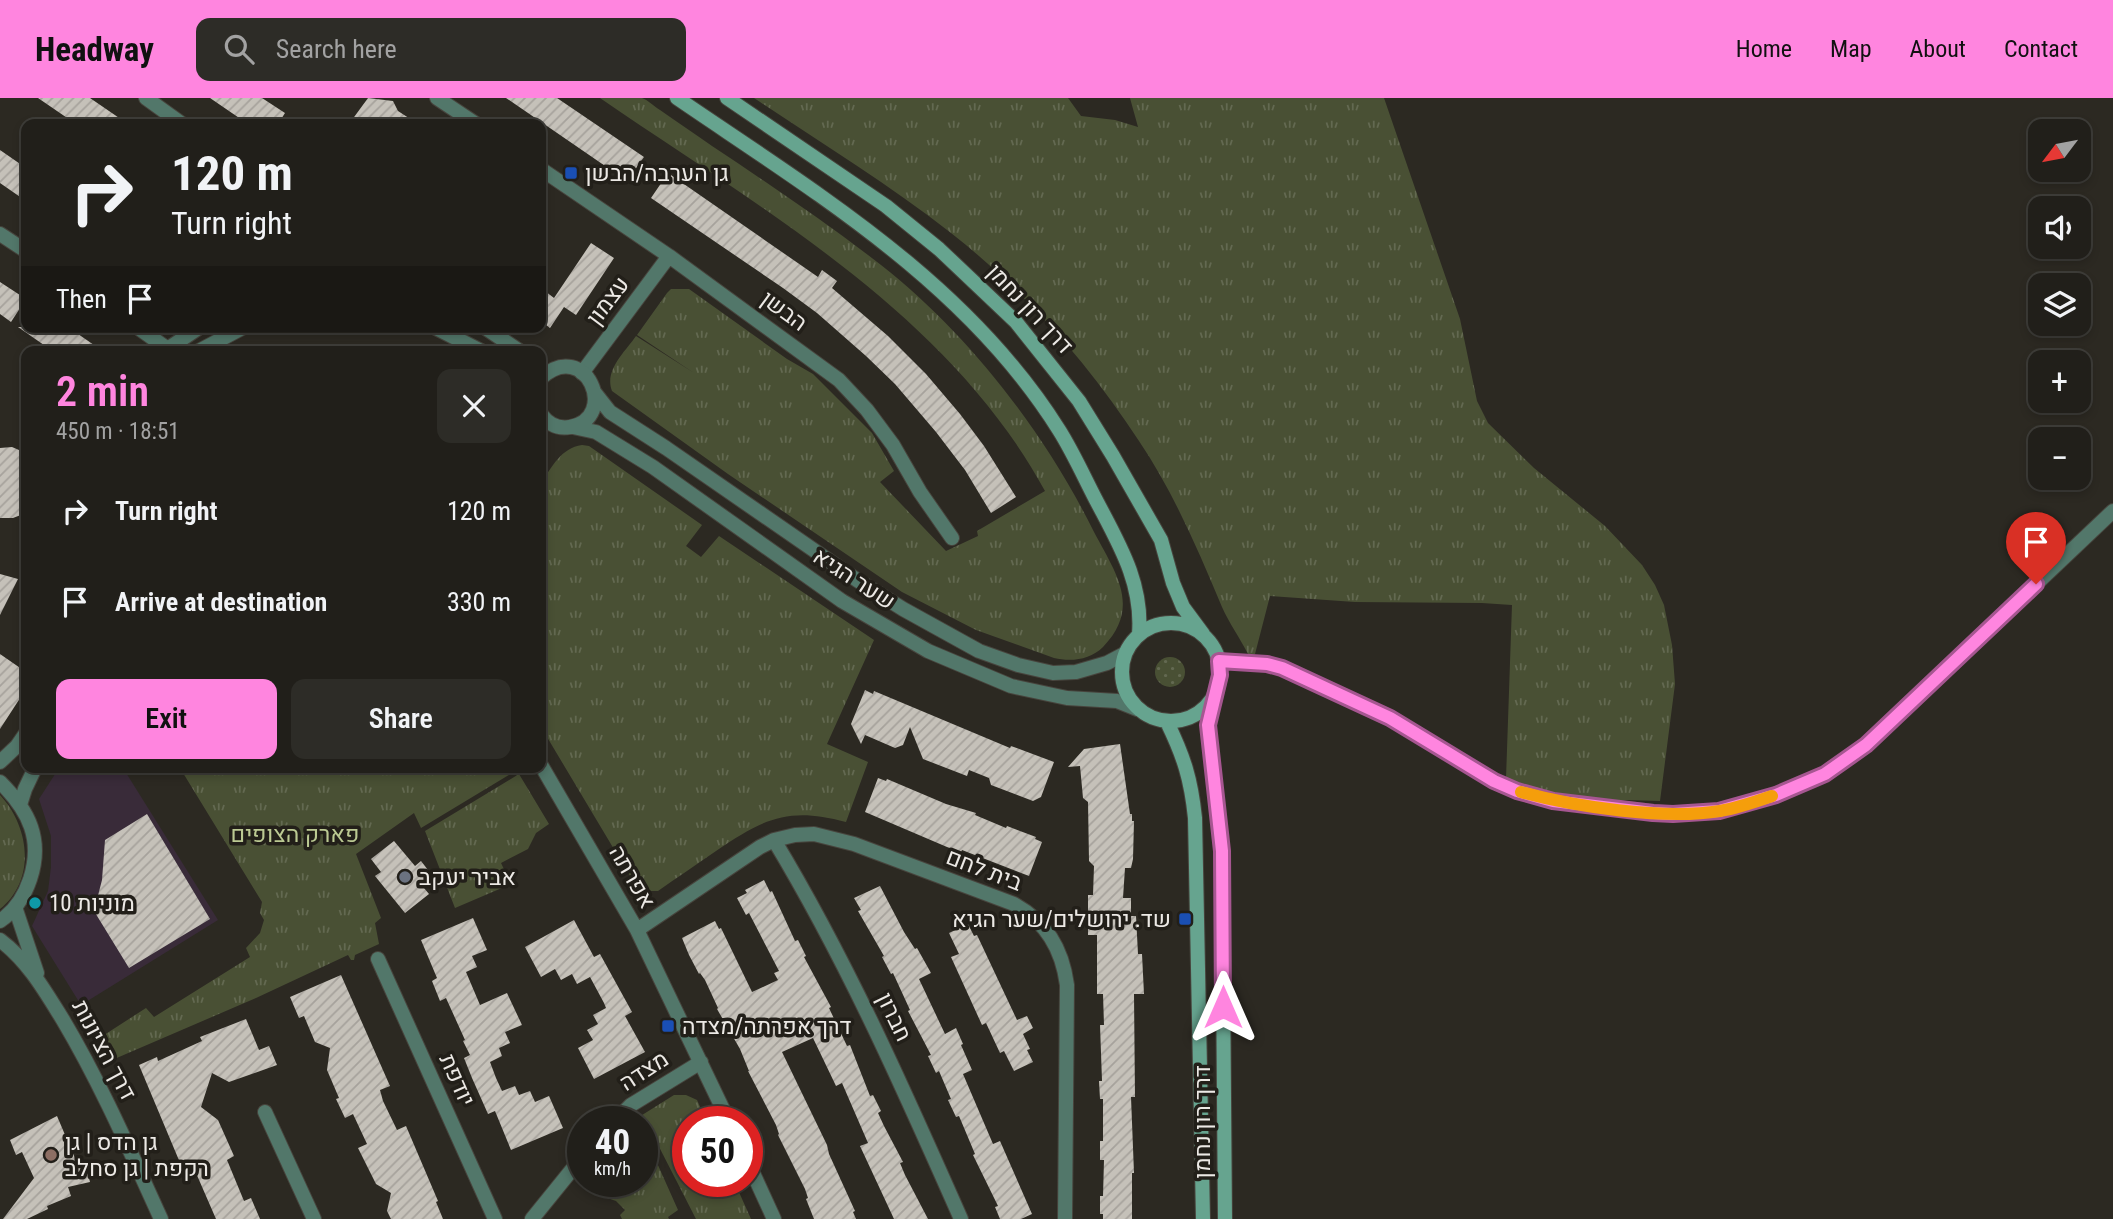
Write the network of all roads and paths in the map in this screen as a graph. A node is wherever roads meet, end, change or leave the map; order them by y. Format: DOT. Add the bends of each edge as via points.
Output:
graph roads {
  1 [pos="146,98"];
  2 [pos="437,98"];
  3 [pos="677,98"];
  4 [pos="727,98"];
  5 [pos="175,119"];
  6 [pos="468,119"];
  7 [pos="546,172"];
  8 [pos="0,233"];
  9 [pos="21,248"];
  10 [pos="669,256"];
  11 [pos="145,333"];
  12 [pos="191,333"];
  13 [pos="233,333"];
  14 [pos="446,333"];
  15 [pos="493,333"];
  16 [pos="162,346"];
  17 [pos="173,346"];
  18 [pos="208,346"];
  19 [pos="471,346"];
  20 [pos="512,346"];
  21 [pos="546,365"];
  22 [pos="556,368"];
  23 [pos="582,373"];
  24 [pos="546,375"];
  25 [pos="595,393"];
  26 [pos="546,422"];
  27 [pos="573,427"];
  28 [pos="2113,511"];
  29 [pos="952,538"];
  30 [pos="1139,634"];
  31 [pos="1203,634"];
  32 [pos="1124,654"];
  33 [pos="1219,661"];
  34 [pos="1217,690"];
  35 [pos="1137,709"];
  36 [pos="1167,722"];
  37 [pos="21,740"];
  38 [pos="0,762"];
  39 [pos="32,773"];
  40 [pos="546,773"];
  41 [pos="0,782"];
  42 [pos="20,805"];
  43 [pos="774,840"];
  44 [pos="15,907"];
  45 [pos="0,920"];
  46 [pos="637,930"];
  47 [pos="0,940"];
  48 [pos="379,960"];
  49 [pos="39,981"];
  50 [pos="701,1062"];
  51 [pos="630,1106"];
  52 [pos="722,1106"];
  53 [pos="265,1112"];
  54 [pos="567,1176"];
  55 [pos="763,1195"];
  56 [pos="160,1219"];
  57 [pos="314,1219"];
  58 [pos="495,1219"];
  59 [pos="532,1219"];
  60 [pos="774,1219"];
  61 [pos="961,1219"];
  62 [pos="1065,1219"];
  63 [pos="1203,1219"];
  64 [pos="1225,1219"];
  1 -- 5 [label="street"];
  2 -- 6 [label="street"];
  3 -- 30 [label="main road" via="877,236 921,272 992,344 1058,429 1127,557 1141,615"];
  4 -- 31 [label="main road, דרך רון נחמן" via="886,205 1016,322 1079,401 1119,466 1161,540 1183,607"];
  7 -- 10 [label="street, הבשן"];
  8 -- 9 [label="street"];
  10 -- 23 [label="street, עצמון"];
  10 -- 29 [label="street, הבשן" via="839,380 893,445"];
  11 -- 16 [label="street"];
  12 -- 17 [label="street"];
  13 -- 18 [label="street"];
  14 -- 19 [label="street"];
  15 -- 20 [label="street"];
  21 -- 22 [label="street"];
  22 -- 23 [label="street" via="567,366"];
  22 -- 24 [label="street"];
  23 -- 25 [label="street, שער הגיא"];
  25 -- 27 [label="street" via="591,413"];
  25 -- 32 [label="street, שער הגיא" via="610,412 857,580 979,651 1053,673 1076,672"];
  26 -- 27 [label="street, שער הגיא"];
  27 -- 35 [label="street, שער הגיא" via="596,432 653,467 842,601 928,651 1011,686 1067,698 1117,701"];
  28 -- 33 [label="street" via="1866,745 1825,774 1776,795 1719,811 1653,813 1553,801 1517,791 1390,718 1282,668"];
  30 -- 31 [label="main road" via="1150,627 1176,623"];
  30 -- 32 [label="main road"];
  31 -- 33 [label="main road"];
  32 -- 35 [label="main road" via="1124,690"];
  33 -- 34 [label="main road"];
  34 -- 36 [label="main road" via="1210,704 1195,716"];
  34 -- 64 [label="main road, דרך רון נחמן" via="1208,725 1222,851"];
  35 -- 36 [label="main road"];
  36 -- 63 [label="main road, דרך רון נחמן" via="1189,774 1195,818"];
  37 -- 38 [label="street"];
  39 -- 42 [label="street"];
  40 -- 46 [label="street, אפרתה"];
  41 -- 42 [label="street"];
  42 -- 44 [label="street" via="32,828 35,857 29,884"];
  43 -- 46 [label="street, בית לחם"];
  43 -- 61 [label="street, חברון" via="862,1002"];
  43 -- 62 [label="street, בית לחם" via="814,834 855,844 1014,904 1032,914 1049,934 1064,963 1067,985"];
  44 -- 45 [label="street"];
  44 -- 49 [label="street, דרך הציונות"];
  46 -- 50 [label="street, אפרתה"];
  47 -- 49 [label="street, דרך הציונות"];
  48 -- 58 [label="street, יודפת"];
  49 -- 56 [label="street, דרך הציונות" via="88,1062"];
  50 -- 51 [label="street, מצדה"];
  50 -- 52 [label="street, אפרתה"];
  53 -- 57 [label="street"];
  54 -- 59 [label="street"];
  55 -- 60 [label="street"];
}
